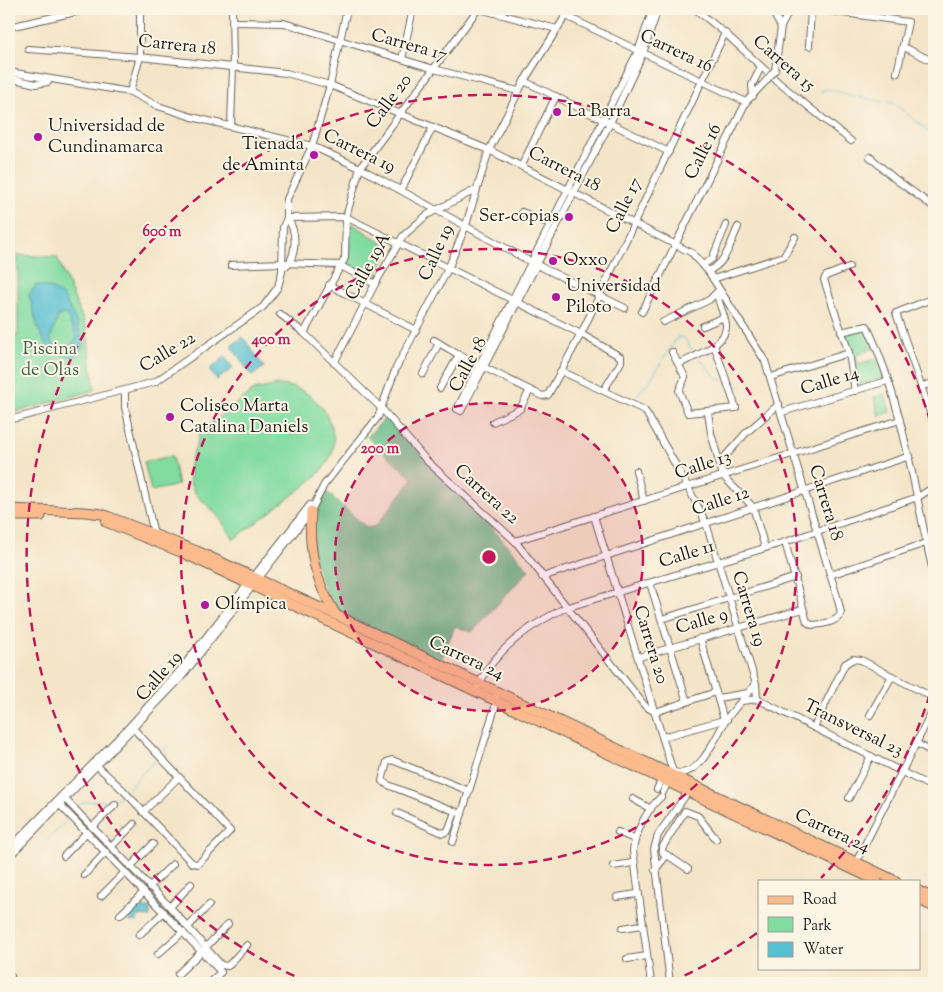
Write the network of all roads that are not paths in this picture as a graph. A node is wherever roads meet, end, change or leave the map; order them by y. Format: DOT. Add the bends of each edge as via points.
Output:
graph roads {
  1 [pos="89,9"];
  2 [pos="140,9"];
  3 [pos="232,9"];
  4 [pos="347,9"];
  5 [pos="413,9"];
  6 [pos="478,9"];
  7 [pos="570,9"];
  8 [pos="653,9"];
  9 [pos="658,9"];
  10 [pos="695,9"];
  11 [pos="771,9"];
  12 [pos="790,9"];
  13 [pos="811,9"];
  14 [pos="816,9"];
  15 [pos="566,16"];
  16 [pos="233,22"];
  17 [pos="9,27"];
  18 [pos="780,27"];
  19 [pos="557,29"];
  20 [pos="726,33"];
  21 [pos="341,42"];
  22 [pos="809,46"];
  23 [pos="904,47"];
  24 [pos="28,49"];
  25 [pos="640,52"];
  26 [pos="140,57"];
  27 [pos="402,59"];
  28 [pos="934,62"];
  29 [pos="234,67"];
  30 [pos="761,67"];
  31 [pos="434,69"];
  32 [pos="9,72"];
  33 [pos="897,73"];
  34 [pos="9,78"];
  35 [pos="59,81"];
  36 [pos="524,81"];
  37 [pos="703,82"];
  38 [pos="330,85"];
  39 [pos="518,91"];
  40 [pos="130,92"];
  41 [pos="556,96"];
  42 [pos="753,96"];
  43 [pos="746,102"];
  44 [pos="398,113"];
  45 [pos="607,121"];
  46 [pos="231,126"];
  47 [pos="433,127"];
  48 [pos="852,141"];
  49 [pos="312,146"];
  50 [pos="489,150"];
  51 [pos="669,152"];
  52 [pos="870,157"];
  53 [pos="522,165"];
  54 [pos="360,168"];
  55 [pos="402,190"];
  56 [pos="476,190"];
  57 [pos="571,190"];
  58 [pos="934,206"];
  59 [pos="437,209"];
  60 [pos="522,212"];
  61 [pos="346,217"];
  62 [pos="287,218"];
  63 [pos="634,222"];
  64 [pos="550,224"];
  65 [pos="466,225"];
  66 [pos="726,225"];
  67 [pos="738,227"];
  68 [pos="795,237"];
  69 [pos="396,244"];
  70 [pos="675,244"];
  71 [pos="286,263"];
  72 [pos="534,263"];
  73 [pos="703,264"];
  74 [pos="231,265"];
  75 [pos="339,265"];
  76 [pos="849,267"];
  77 [pos="448,269"];
  78 [pos="708,271"];
  79 [pos="713,279"];
  80 [pos="374,284"];
  81 [pos="329,285"];
  82 [pos="720,291"];
  83 [pos="598,295"];
  84 [pos="934,298"];
  85 [pos="516,301"];
  86 [pos="366,302"];
  87 [pos="625,308"];
  88 [pos="642,312"];
  89 [pos="280,314"];
  90 [pos="724,317"];
  91 [pos="663,322"];
  92 [pos="703,326"];
  93 [pos="416,330"];
  94 [pos="304,332"];
  95 [pos="841,332"];
  96 [pos="581,334"];
  97 [pos="714,345"];
  98 [pos="672,352"];
  99 [pos="849,354"];
  100 [pos="459,355"];
  101 [pos="334,363"];
  102 [pos="679,364"];
  103 [pos="482,367"];
  104 [pos="561,371"];
  105 [pos="423,374"];
  106 [pos="771,377"];
  107 [pos="887,381"];
  108 [pos="934,382"];
  109 [pos="922,386"];
  110 [pos="440,388"];
  111 [pos="125,390"];
  112 [pos="530,390"];
  113 [pos="604,390"];
  114 [pos="855,391"];
  115 [pos="779,404"];
  116 [pos="382,409"];
  117 [pos="708,412"];
  118 [pos="782,412"];
  119 [pos="9,420"];
  120 [pos="900,420"];
  121 [pos="493,422"];
  122 [pos="934,424"];
  123 [pos="794,453"];
  124 [pos="910,456"];
  125 [pos="720,462"];
  126 [pos="636,471"];
  127 [pos="724,476"];
  128 [pos="688,487"];
  129 [pos="934,487"];
  130 [pos="806,490"];
  131 [pos="918,497"];
  132 [pos="644,500"];
  133 [pos="315,501"];
  134 [pos="753,508"];
  135 [pos="9,510"];
  136 [pos="311,511"];
  137 [pos="9,516"];
  138 [pos="151,516"];
  139 [pos="594,516"];
  140 [pos="706,523"];
  141 [pos="141,529"];
  142 [pos="818,531"];
  143 [pos="154,534"];
  144 [pos="515,541"];
  145 [pos="785,542"];
  146 [pos="926,543"];
  147 [pos="279,547"];
  148 [pos="765,548"];
  149 [pos="607,555"];
  150 [pos="717,562"];
  151 [pos="830,575"];
  152 [pos="934,576"];
  153 [pos="542,577"];
  154 [pos="796,577"];
  155 [pos="253,582"];
  156 [pos="650,582"];
  157 [pos="618,592"];
  158 [pos="728,597"];
  159 [pos="566,608"];
  160 [pos="803,609"];
  161 [pos="336,615"];
  162 [pos="662,619"];
  163 [pos="738,627"];
  164 [pos="700,638"];
  165 [pos="670,647"];
  166 [pos="638,656"];
  167 [pos="892,676"];
  168 [pos="756,684"];
  169 [pos="477,687"];
  170 [pos="493,690"];
  171 [pos="748,693"];
  172 [pos="717,695"];
  173 [pos="934,698"];
  174 [pos="758,699"];
  175 [pos="742,701"];
  176 [pos="497,702"];
  177 [pos="687,702"];
  178 [pos="934,711"];
  179 [pos="655,712"];
  180 [pos="870,716"];
  181 [pos="725,719"];
  182 [pos="814,727"];
  183 [pos="132,728"];
  184 [pos="663,737"];
  185 [pos="916,743"];
  186 [pos="934,752"];
  187 [pos="871,756"];
  188 [pos="95,764"];
  189 [pos="903,770"];
  190 [pos="668,776"];
  191 [pos="178,778"];
  192 [pos="690,788"];
  193 [pos="934,788"];
  194 [pos="469,791"];
  195 [pos="63,797"];
  196 [pos="849,798"];
  197 [pos="633,799"];
  198 [pos="57,802"];
  199 [pos="115,805"];
  200 [pos="653,806"];
  201 [pos="143,812"];
  202 [pos="455,812"];
  203 [pos="397,813"];
  204 [pos="462,814"];
  205 [pos="134,824"];
  206 [pos="89,830"];
  207 [pos="618,832"];
  208 [pos="634,839"];
  209 [pos="716,839"];
  210 [pos="453,842"];
  211 [pos="153,844"];
  212 [pos="111,847"];
  213 [pos="9,849"];
  214 [pos="106,852"];
  215 [pos="667,855"];
  216 [pos="64,856"];
  217 [pos="9,857"];
  218 [pos="633,863"];
  219 [pos="173,864"];
  220 [pos="613,866"];
  221 [pos="854,866"];
  222 [pos="127,869"];
  223 [pos="688,869"];
  224 [pos="655,870"];
  225 [pos="84,875"];
  226 [pos="875,880"];
  227 [pos="893,880"];
  228 [pos="191,884"];
  229 [pos="147,889"];
  230 [pos="920,891"];
  231 [pos="637,894"];
  232 [pos="101,896"];
  233 [pos="617,897"];
  234 [pos="934,898"];
  235 [pos="920,900"];
  236 [pos="209,905"];
  237 [pos="170,907"];
  238 [pos="934,907"];
  239 [pos="164,912"];
  240 [pos="120,915"];
  241 [pos="228,924"];
  242 [pos="642,925"];
  243 [pos="623,928"];
  244 [pos="186,929"];
  245 [pos="139,935"];
  246 [pos="247,945"];
  247 [pos="204,949"];
  248 [pos="158,954"];
  249 [pos="647,956"];
  250 [pos="627,959"];
  251 [pos="178,974"];
  252 [pos="209,983"];
  253 [pos="651,983"];
  254 [pos="670,983"];
  1 -- 17 [label="street"];
  2 -- 26 [label="street"];
  3 -- 16 [label="street"];
  4 -- 21 [label="street, Calle 22"];
  5 -- 27 [label="street"];
  6 -- 19 [label="street"];
  6 -- 31 [label="street, Calle 20"];
  7 -- 15 [label="street, Calle 19"];
  8 -- 25 [label="street, Calle 18"];
  9 -- 25 [label="street, Calle 18"];
  10 -- 20 [label="street, Carrera 15"];
  11 -- 18 [label="street"];
  12 -- 18 [label="street, Calle 16"];
  13 -- 22 [label="street"];
  14 -- 23 [label="street" via="908,22"];
  15 -- 19 [label="street, Calle 19"];
  15 -- 25 [label="street, Carrera 16"];
  16 -- 21 [label="street, Carrera 17" via="284,23"];
  16 -- 29 [label="street"];
  18 -- 42 [label="street, Calle 16, bridge" via="775,70"];
  19 -- 36 [label="street, Calle 19"];
  20 -- 30 [label="street, Carrera 15"];
  20 -- 37 [label="street, Calle 17"];
  21 -- 27 [label="street, Carrera 17"];
  21 -- 38 [label="street, Calle 22"];
  23 -- 28 [label="street"];
  23 -- 33 [label="street"];
  24 -- 26 [label="street, Carrera 18"];
  25 -- 37 [label="street, Carrera 16"];
  25 -- 45 [label="street, Calle 18"];
  26 -- 29 [label="street, Carrera 18"];
  26 -- 40 [label="street"];
  27 -- 31 [label="street, Carrera 17"];
  29 -- 38 [label="street, Carrera 18" via="286,73"];
  29 -- 46 [label="street"];
  30 -- 42 [label="street" via="754,80"];
  30 -- 48 [label="street, Carrera 15"];
  31 -- 39 [label="street, Carrera 17"];
  31 -- 44 [label="street, Calle 20"];
  32 -- 35 [label="street, Carrera 19"];
  34 -- 35 [label="street, Carrera 19" via="36,84"];
  35 -- 40 [label="street, Carrera 19"];
  36 -- 39 [label="street, Calle 19"];
  36 -- 41 [label="street"];
  37 -- 43 [label="street, Carrera 16"];
  37 -- 51 [label="street, Calle 17"];
  38 -- 44 [label="street, Carrera 18"];
  38 -- 49 [label="street, Calle 22"];
  39 -- 50 [label="street, Calle 19"];
  40 -- 46 [label="street, Carrera 19" via="158,106"];
  41 -- 45 [label="street"];
  41 -- 53 [label="street"];
  42 -- 43 [label="street, Calle 16"];
  43 -- 70 [label="street, Calle 16"];
  44 -- 47 [label="street, Carrera 18"];
  44 -- 54 [label="street, Calle 20"];
  45 -- 51 [label="street"];
  45 -- 57 [label="street, Calle 18"];
  46 -- 49 [label="street, Carrera 19"];
  47 -- 50 [label="street, Carrera 18"];
  47 -- 55 [label="street"];
  49 -- 54 [label="street, Carrera 19"];
  49 -- 62 [label="street, Calle 22" via="287,199"];
  50 -- 53 [label="street, Carrera 18"];
  50 -- 56 [label="street, Calle 19"];
  51 -- 63 [label="street, Calle 17"];
  52 -- 58 [label="street"];
  53 -- 57 [label="street, Carrera 18"];
  54 -- 55 [label="street, Carrera 19"];
  54 -- 61 [label="street, Calle 20"];
  55 -- 59 [label="street, Carrera 19"];
  56 -- 59 [label="street, Calle 19A"];
  56 -- 65 [label="street, Calle 19"];
  57 -- 63 [label="street, Carrera 18"];
  57 -- 64 [label="street, Calle 18"];
  57 -- 72 [label="street, Calle 18"];
  59 -- 65 [label="street, Carrera 19"];
  59 -- 69 [label="street, Calle 19A"];
  60 -- 64 [label="street"];
  61 -- 62 [label="street"];
  61 -- 69 [label="street"];
  61 -- 75 [label="street, Calle 20" via="344,258"];
  62 -- 71 [label="street, Calle 22" via="283,227"];
  62 -- 71 [label="street, Calle 22" via="294,236"];
  63 -- 70 [label="street, Carrera 18"];
  63 -- 83 [label="street, Calle 17"];
  64 -- 72 [label="street, Calle 18"];
  65 -- 72 [label="street, Carrera 19"];
  65 -- 77 [label="street, Calle 19"];
  66 -- 73 [label="street" via="712,259"];
  67 -- 78 [label="street" via="723,260 718,267"];
  68 -- 79 [label="street" via="784,256"];
  69 -- 77 [label="street"];
  69 -- 80 [label="street, Calle 19A"];
  70 -- 73 [label="street, Carrera 18"];
  70 -- 88 [label="street, Calle 16"];
  71 -- 74 [label="street"];
  71 -- 75 [label="street"];
  71 -- 111 [label="street, Calle 22" via="278,287 263,307 161,378"];
  72 -- 83 [label="street, Carrera 19"];
  72 -- 85 [label="street, Calle 18"];
  73 -- 78 [label="street, Carrera 18"];
  75 -- 80 [label="street"];
  75 -- 81 [label="street, Calle 20"];
  76 -- 95 [label="street" via="826,276 824,280"];
  77 -- 85 [label="street"];
  77 -- 93 [label="street, Calle 19"];
  78 -- 79 [label="street, Carrera 18"];
  79 -- 82 [label="street, Carrera 18"];
  80 -- 86 [label="street, Calle 19A"];
  81 -- 86 [label="street"];
  81 -- 94 [label="street, Calle 20"];
  82 -- 90 [label="street" via="718,298"];
  82 -- 91 [label="street" via="709,300"];
  82 -- 106 [label="street, Carrera 18" via="760,353"];
  83 -- 87 [label="street, Carrera 19"];
  83 -- 96 [label="street, Calle 17"];
  84 -- 109 [label="street" via="896,314"];
  85 -- 96 [label="street"];
  85 -- 103 [label="street, Calle 18"];
  86 -- 93 [label="street"];
  86 -- 101 [label="street, Calle 19A"];
  89 -- 94 [label="street, Carrera 22"];
  90 -- 92 [label="street"];
  90 -- 97 [label="street" via="723,336"];
  93 -- 116 [label="street, Calle 19" via="396,368"];
  94 -- 101 [label="street, Carrera 22"];
  95 -- 99 [label="street"];
  95 -- 107 [label="street" via="866,325"];
  96 -- 104 [label="street, Calle 17"];
  96 -- 113 [label="street" via="618,354 621,362"];
  97 -- 102 [label="street"];
  97 -- 117 [label="street" via="736,408"];
  98 -- 102 [label="street"];
  99 -- 106 [label="street"];
  99 -- 114 [label="street"];
  100 -- 103 [label="street"];
  100 -- 105 [label="street" via="436,342"];
  100 -- 110 [label="street"];
  101 -- 116 [label="street, Carrera 22"];
  102 -- 117 [label="street" via="685,377 679,391 687,412"];
  103 -- 103 [label="street, Calle 18" via="457,409 461,411"];
  103 -- 112 [label="street"];
  104 -- 112 [label="street, Calle 17" via="550,392 544,396"];
  104 -- 113 [label="street"];
  106 -- 115 [label="street, Carrera 18"];
  107 -- 114 [label="street, Calle 14"];
  107 -- 120 [label="street"];
  108 -- 109 [label="street"];
  109 -- 122 [label="street"];
  111 -- 119 [label="street, Calle 22"];
  111 -- 138 [label="street" via="125,407"];
  112 -- 121 [label="street" via="520,409"];
  113 -- 128 [label="street, Carrera 19" via="644,410"];
  114 -- 118 [label="street, Calle 14"];
  115 -- 118 [label="street, Carrera 18"];
  115 -- 125 [label="street, Calle 14"];
  116 -- 133 [label="street, Calle 19"];
  116 -- 144 [label="street, Carrera 22" via="427,461"];
  117 -- 125 [label="street"];
  118 -- 123 [label="street, Carrera 18"];
  120 -- 123 [label="street, Calle 13"];
  120 -- 124 [label="street"];
  123 -- 127 [label="street, Calle 13"];
  123 -- 130 [label="street, Carrera 18"];
  124 -- 130 [label="street, Calle 12"];
  124 -- 131 [label="street"];
  125 -- 127 [label="street"];
  126 -- 132 [label="street"];
  127 -- 128 [label="street, Calle 13"];
  127 -- 134 [label="street"];
  128 -- 132 [label="street, Calle 13"];
  128 -- 140 [label="street, Carrera 19"];
  129 -- 131 [label="street, Calle 11"];
  130 -- 134 [label="street, Calle 12"];
  130 -- 142 [label="street, Carrera 18"];
  131 -- 142 [label="street, Calle 11"];
  131 -- 146 [label="street"];
  132 -- 139 [label="street, Calle 13"];
  133 -- 136 [label="street, Calle 19"];
  133 -- 147 [label="street, Calle 19"];
  134 -- 140 [label="street, Calle 12"];
  134 -- 148 [label="street"];
  135 -- 141 [label="main road, Carrera 24" via="102,514"];
  136 -- 147 [label="street, Calle 19"];
  136 -- 161 [label="main road" via="309,533 313,562 325,596"];
  137 -- 155 [label="main road, Carrera 24" via="100,520"];
  138 -- 141 [label="street"];
  138 -- 143 [label="street"];
  139 -- 144 [label="street, Calle 13"];
  139 -- 149 [label="street, Carrera 20"];
  140 -- 149 [label="street, Calle 12"];
  140 -- 150 [label="street, Carrera 19"];
  141 -- 143 [label="main road, Carrera 24"];
  142 -- 145 [label="street, Calle 11"];
  142 -- 151 [label="street, Carrera 18"];
  143 -- 155 [label="main road, Carrera 24"];
  144 -- 153 [label="street, Carrera 22"];
  145 -- 148 [label="street, Calle 11"];
  145 -- 154 [label="street"];
  146 -- 151 [label="street"];
  146 -- 152 [label="street"];
  147 -- 155 [label="street, Calle 19"];
  148 -- 150 [label="street, Calle 11"];
  149 -- 153 [label="street, Calle 12"];
  149 -- 157 [label="street, Carrera 20"];
  150 -- 156 [label="street, Calle 11"];
  150 -- 158 [label="street, Carrera 19"];
  151 -- 160 [label="street, Carrera 18" via="841,615 812,625 807,622"];
  153 -- 159 [label="street, Carrera 22"];
  154 -- 158 [label="street"];
  154 -- 160 [label="street"];
  155 -- 161 [label="main road, Carrera 24"];
  155 -- 169 [label="main road, Carrera 24"];
  155 -- 183 [label="street, Calle 19"];
  156 -- 157 [label="street, Calle 11"];
  156 -- 162 [label="street"];
  157 -- 159 [label="street, Calle 11"];
  157 -- 166 [label="street, Carrera 20"];
  158 -- 162 [label="street"];
  158 -- 163 [label="street, Carrera 19"];
  159 -- 169 [label="street, Calle 11" via="541,621 506,648"];
  159 -- 179 [label="street, Carrera 22" via="636,697"];
  160 -- 163 [label="street, Calle 9"];
  161 -- 169 [label="main road, Carrera 24"];
  162 -- 165 [label="street"];
  163 -- 164 [label="street, Calle 9"];
  163 -- 168 [label="street, Carrera 19"];
  164 -- 165 [label="street, Calle 9"];
  164 -- 172 [label="street"];
  165 -- 166 [label="street, Calle 9"];
  165 -- 177 [label="street"];
  166 -- 179 [label="street, Carrera 20"];
  167 -- 173 [label="street"];
  167 -- 180 [label="street"];
  167 -- 182 [label="street" via="861,660 853,659 845,664"];
  168 -- 171 [label="street"];
  168 -- 174 [label="street"];
  169 -- 170 [label="main road, Carrera 24"];
  169 -- 176 [label="main road, Carrera 24"];
  170 -- 176 [label="street"];
  170 -- 190 [label="main road, Carrera 24"];
  171 -- 172 [label="street"];
  171 -- 175 [label="street"];
  172 -- 177 [label="street"];
  172 -- 181 [label="street"];
  174 -- 175 [label="street"];
  174 -- 182 [label="street, Transversal 23"];
  175 -- 181 [label="street"];
  176 -- 190 [label="main road, Carrera 24"];
  176 -- 194 [label="street"];
  177 -- 179 [label="street"];
  178 -- 185 [label="street"];
  179 -- 184 [label="street, Carrera 20"];
  181 -- 184 [label="street"];
  181 -- 190 [label="street" via="708,752 692,769"];
  182 -- 187 [label="street, Transversal 23"];
  183 -- 188 [label="street, Calle 19"];
  183 -- 191 [label="street"];
  184 -- 190 [label="street, Carrera 20"];
  185 -- 186 [label="street"];
  185 -- 189 [label="street"];
  187 -- 189 [label="street, Transversal 23"];
  187 -- 196 [label="street"];
  188 -- 195 [label="street, Calle 19"];
  188 -- 201 [label="street"];
  189 -- 193 [label="street, Transversal 23"];
  189 -- 221 [label="street"];
  190 -- 192 [label="main road, Carrera 24"];
  190 -- 200 [label="street"];
  191 -- 201 [label="street"];
  191 -- 201 [label="street" via="230,831 201,863 192,863"];
  192 -- 221 [label="main road, Carrera 24"];
  192 -- 224 [label="street" via="658,835 654,849"];
  194 -- 202 [label="street" via="402,763 387,762 382,778 384,783"];
  194 -- 204 [label="street"];
  195 -- 198 [label="street, Calle 19"];
  195 -- 206 [label="street"];
  197 -- 200 [label="street"];
  198 -- 206 [label="street"];
  198 -- 213 [label="street, Calle 19"];
  198 -- 217 [label="street, Calle 19"];
  199 -- 206 [label="street"];
  200 -- 208 [label="street"];
  202 -- 203 [label="street" via="448,831 443,833"];
  202 -- 204 [label="street"];
  204 -- 210 [label="street"];
  205 -- 212 [label="street"];
  206 -- 212 [label="street"];
  206 -- 214 [label="street"];
  206 -- 216 [label="street"];
  207 -- 208 [label="street"];
  208 -- 218 [label="street"];
  209 -- 215 [label="street" via="698,816 685,811 662,848"];
  211 -- 222 [label="street"];
  212 -- 222 [label="street"];
  214 -- 222 [label="street"];
  214 -- 225 [label="street"];
  215 -- 223 [label="street"];
  215 -- 224 [label="street"];
  218 -- 220 [label="street"];
  218 -- 231 [label="street"];
  219 -- 229 [label="street"];
  221 -- 226 [label="main road, Carrera 24"];
  221 -- 227 [label="main road, Carrera 24"];
  222 -- 229 [label="street"];
  222 -- 232 [label="street"];
  224 -- 254 [label="street"];
  228 -- 237 [label="street"];
  229 -- 237 [label="street"];
  229 -- 239 [label="street"];
  229 -- 240 [label="street"];
  230 -- 234 [label="main road"];
  231 -- 233 [label="street"];
  231 -- 242 [label="street"];
  235 -- 238 [label="main road"];
  236 -- 244 [label="street"];
  237 -- 244 [label="street"];
  239 -- 244 [label="street"];
  239 -- 245 [label="street"];
  241 -- 247 [label="street"];
  242 -- 243 [label="street"];
  242 -- 249 [label="street"];
  244 -- 247 [label="street"];
  244 -- 248 [label="street"];
  246 -- 247 [label="street" via="224,967"];
  247 -- 251 [label="street"];
  247 -- 252 [label="street" via="221,972"];
  249 -- 250 [label="street"];
  249 -- 253 [label="street"];
}
